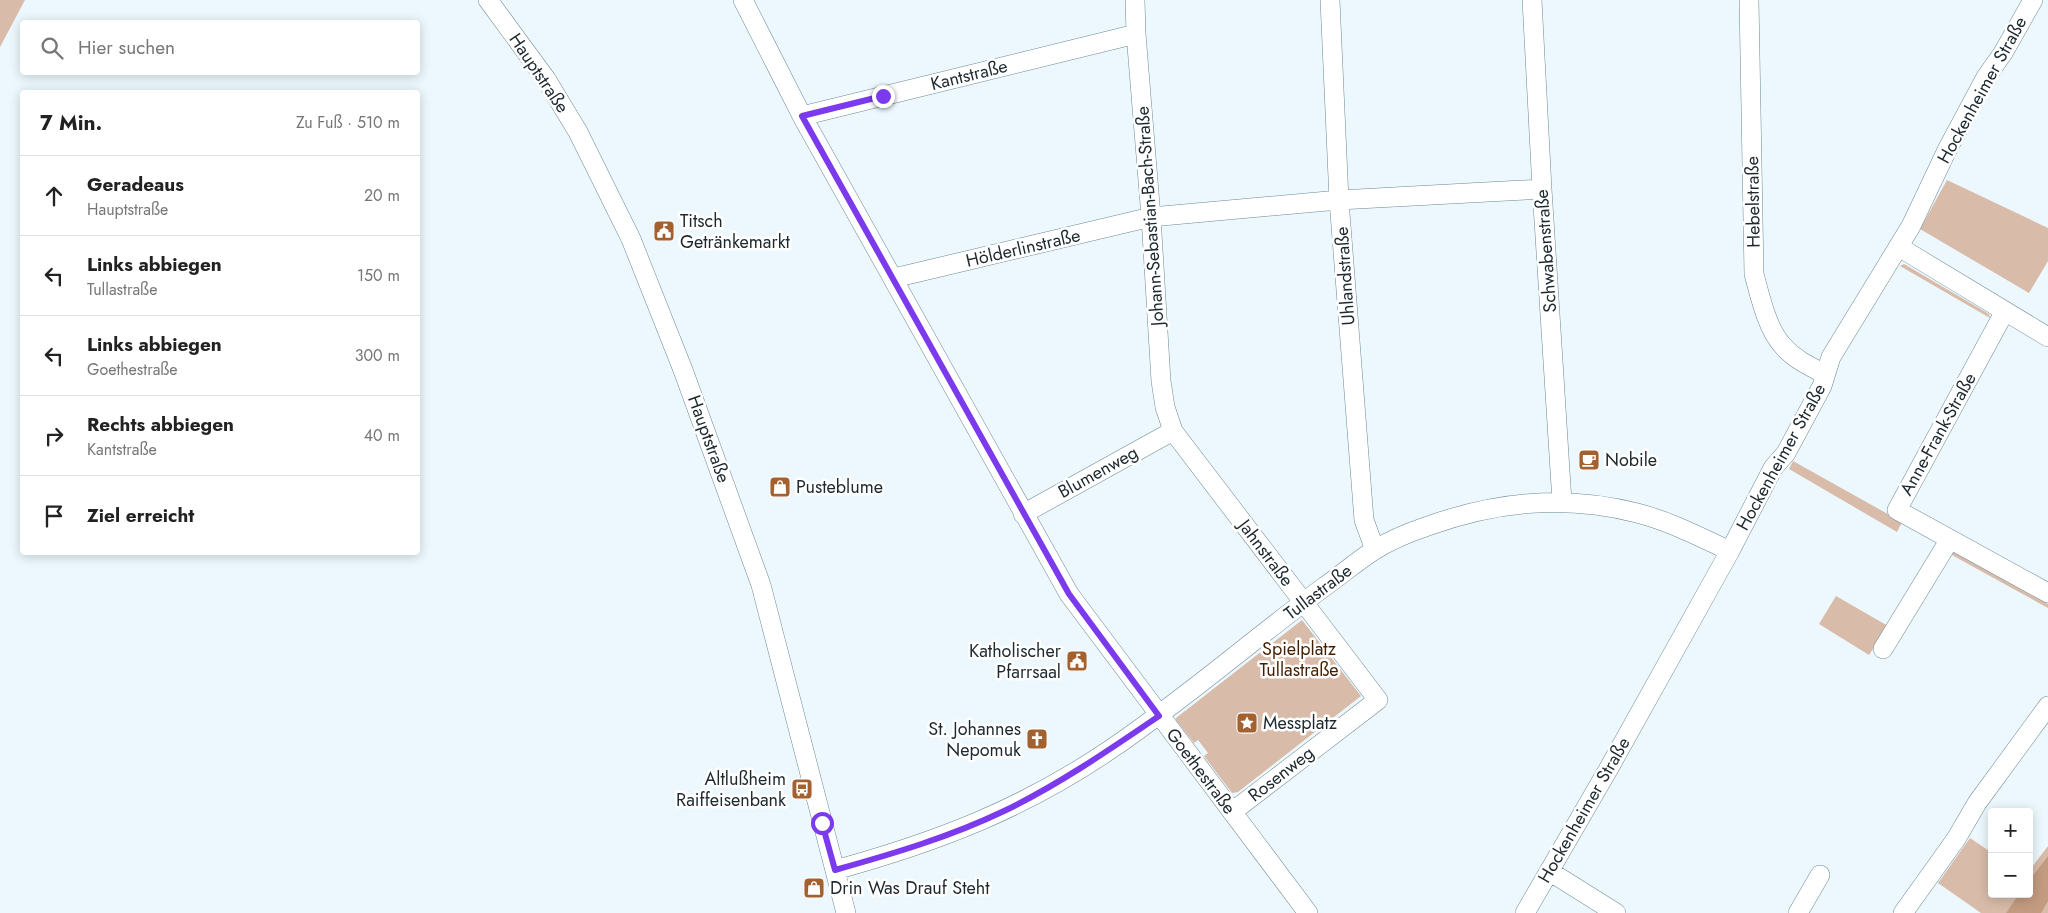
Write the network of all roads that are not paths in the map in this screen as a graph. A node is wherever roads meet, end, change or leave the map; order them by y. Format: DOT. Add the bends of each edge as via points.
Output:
graph roads {
  1 [pos="488,0"];
  2 [pos="743,0"];
  3 [pos="1135,0"];
  4 [pos="1330,0"];
  5 [pos="1532,0"];
  6 [pos="1749,0"];
  7 [pos="2033,0"];
  8 [pos="1136,34"];
  9 [pos="802,116"];
  10 [pos="1542,189"];
  11 [pos="1339,200"];
  12 [pos="1152,217"];
  13 [pos="1899,246"];
  14 [pos="894,278"];
  15 [pos="2005,311"];
  16 [pos="2048,337"];
  17 [pos="1825,374"];
  18 [pos="1173,431"];
  19 [pos="1562,502"];
  20 [pos="1023,514"];
  21 [pos="1950,539"];
  22 [pos="1374,550"];
  23 [pos="1730,551"];
  24 [pos="2048,593"];
  25 [pos="1304,602"];
  26 [pos="1883,649"];
  27 [pos="1378,700"];
  28 [pos="2048,706"];
  29 [pos="1159,716"];
  30 [pos="1232,812"];
  31 [pos="835,870"];
  32 [pos="1549,871"];
  33 [pos="1820,875"];
  34 [pos="1803,911"];
  35 [pos="846,913"];
  36 [pos="1308,913"];
  37 [pos="1525,913"];
  38 [pos="1616,913"];
  39 [pos="1903,913"];
  1 -- 31 [label="street, Hauptstraße" via="546,79 578,132 631,240 660,311 761,585"];
  2 -- 9 [label="street, Goethestraße"];
  3 -- 8 [label="street, Johann-Sebastian-Bach-Straße"];
  4 -- 11 [label="street, Uhlandstraße"];
  5 -- 10 [label="street, Schwabenstraße"];
  6 -- 17 [label="street, Hebelstraße" via="1754,274 1762,304 1783,346"];
  7 -- 13 [label="street, Hockenheimer Straße" via="1986,77"];
  8 -- 9 [label="street, Kantstraße"];
  8 -- 12 [label="street, Johann-Sebastian-Bach-Straße"];
  9 -- 14 [label="street, Goethestraße"];
  10 -- 11 [label="street, Hölderlinstraße"];
  10 -- 19 [label="street, Schwabenstraße"];
  11 -- 12 [label="street, Hölderlinstraße"];
  11 -- 22 [label="street, Uhlandstraße" via="1364,520"];
  12 -- 14 [label="street, Hölderlinstraße"];
  12 -- 18 [label="street, Johann-Sebastian-Bach-Straße" via="1161,382"];
  13 -- 15 [label="street"];
  13 -- 17 [label="street, Hockenheimer Straße" via="1831,357"];
  14 -- 20 [label="street, Goethestraße"];
  15 -- 16 [label="street"];
  15 -- 21 [label="street, Anne-Frank-Straße" via="1897,510"];
  17 -- 23 [label="street, Hockenheimer Straße" via="1822,386 1786,453 1773,468"];
  18 -- 20 [label="street, Blumenweg"];
  18 -- 25 [label="street, Jahnstraße"];
  19 -- 22 [label="street, Tullastraße" via="1494,506 1420,529"];
  19 -- 23 [label="street, Tullastraße" via="1638,513"];
  20 -- 29 [label="street, Goethestraße" via="1069,594"];
  21 -- 24 [label="street, Anne-Frank-Straße"];
  21 -- 26 [label="street"];
  22 -- 25 [label="street, Tullastraße"];
  23 -- 32 [label="street, Hockenheimer Straße"];
  25 -- 27 [label="street, Jahnstraße"];
  25 -- 29 [label="street, Tullastraße"];
  27 -- 30 [label="street, Rosenweg"];
  28 -- 39 [label="street" via="1977,803 1956,839"];
  29 -- 30 [label="street, Goethestraße"];
  29 -- 31 [label="street, Tullastraße" via="1072,774 1002,812 931,841"];
  30 -- 36 [label="street, Goethestraße"];
  31 -- 35 [label="street, Hauptstraße"];
  32 -- 37 [label="street, Hockenheimer Straße"];
  32 -- 38 [label="street"];
  33 -- 34 [label="street"];
}
